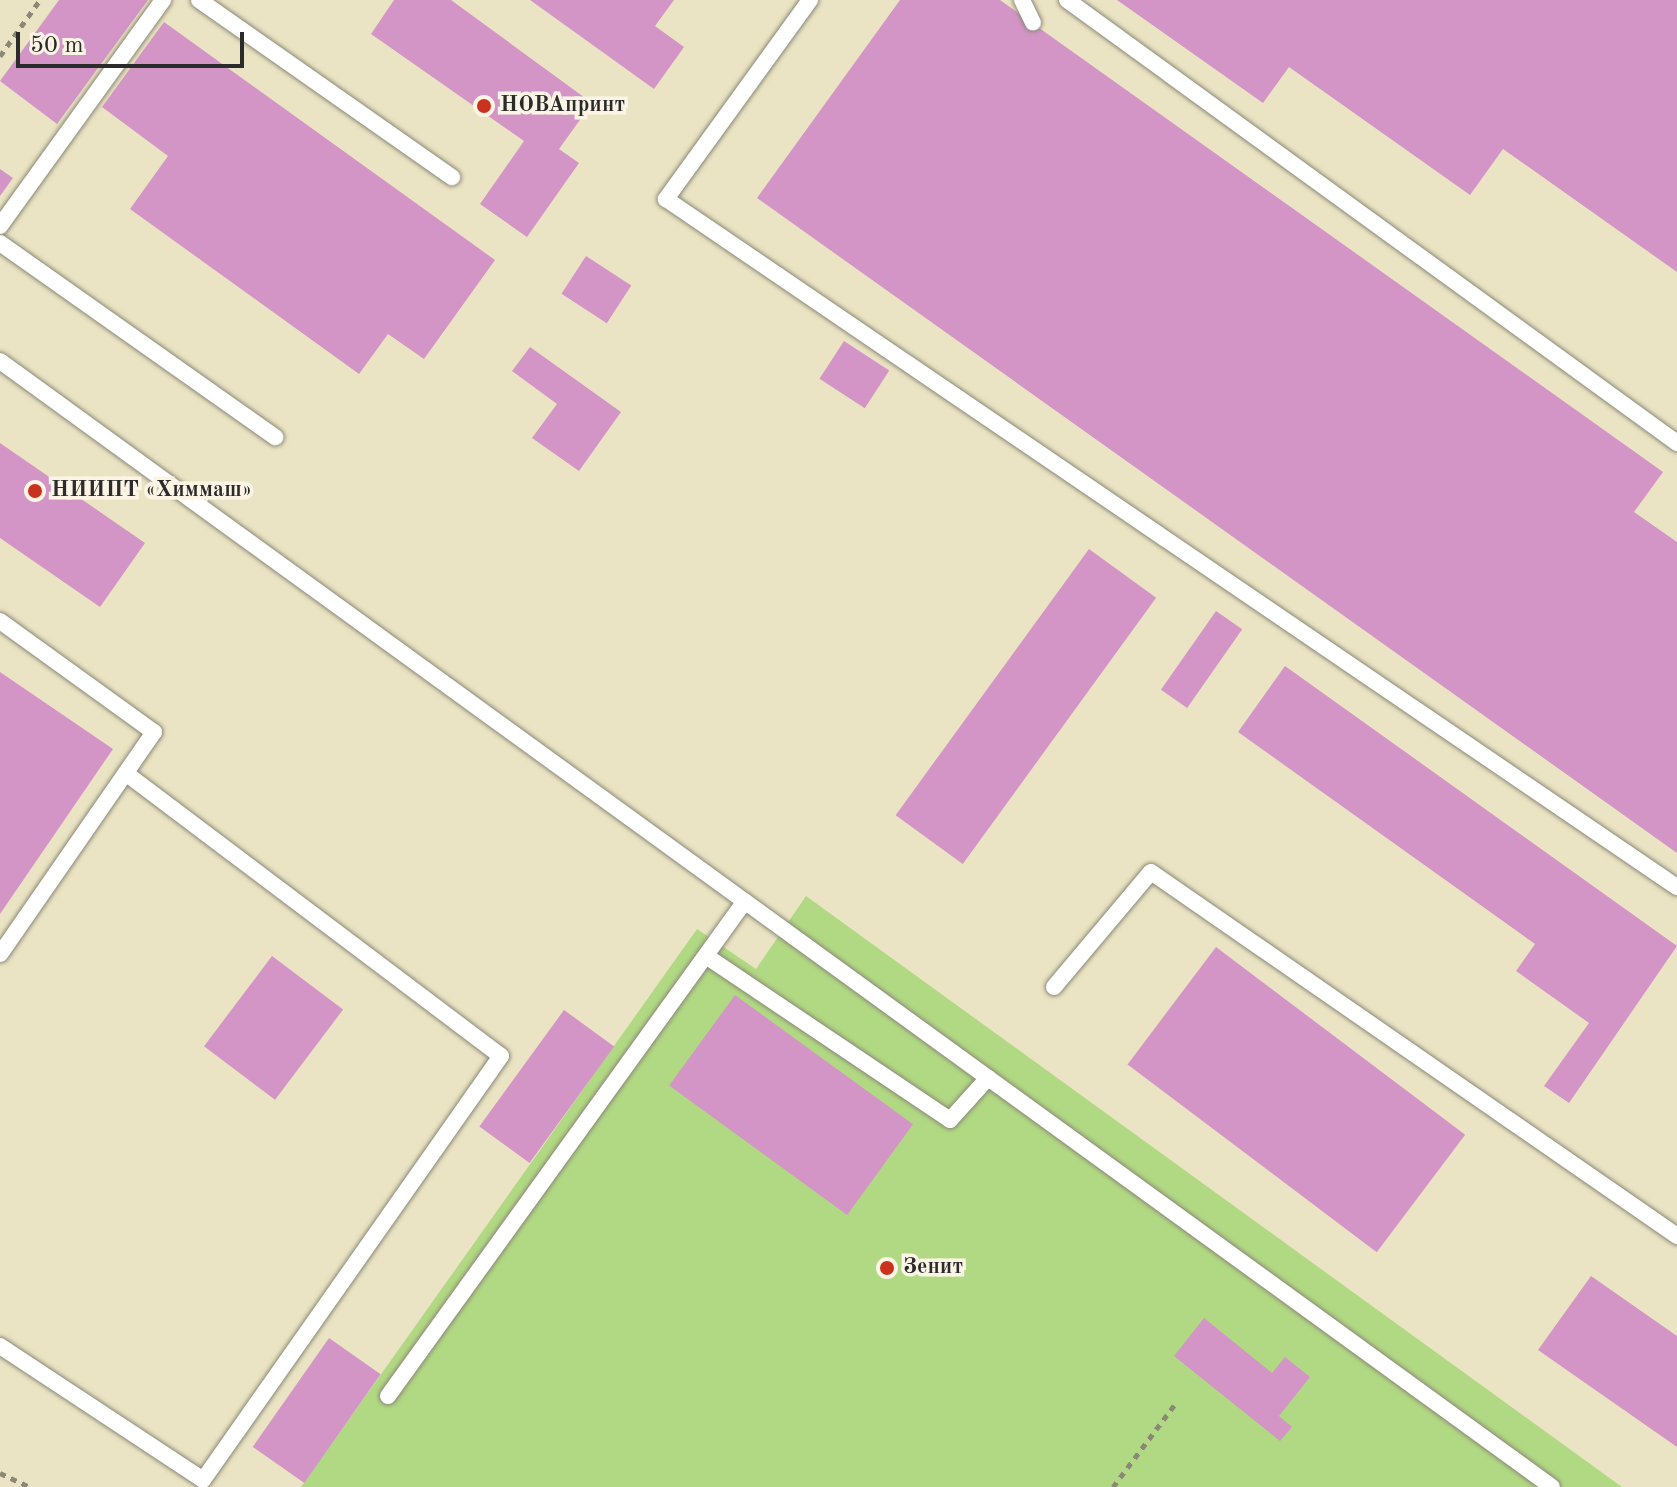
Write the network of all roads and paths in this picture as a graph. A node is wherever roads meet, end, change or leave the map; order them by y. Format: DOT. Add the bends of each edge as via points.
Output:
graph roads {
  1 [pos="40,0"];
  2 [pos="163,0"];
  3 [pos="199,0"];
  4 [pos="810,0"];
  5 [pos="1022,0"];
  6 [pos="1067,0"];
  7 [pos="1033,23"];
  8 [pos="0,56"];
  9 [pos="452,177"];
  10 [pos="0,226"];
  11 [pos="0,243"];
  12 [pos="0,361"];
  13 [pos="275,437"];
  14 [pos="1677,443"];
  15 [pos="0,621"];
  16 [pos="126,773"];
  17 [pos="1677,887"];
  18 [pos="745,901"];
  19 [pos="0,954"];
  20 [pos="706,956"];
  21 [pos="1054,987"];
  22 [pos="988,1078"];
  23 [pos="1677,1213"];
  24 [pos="1672,1232"];
  25 [pos="0,1346"];
  26 [pos="388,1396"];
  27 [pos="1175,1404"];
  28 [pos="0,1473"];
  29 [pos="30,1487"];
  30 [pos="1113,1487"];
  31 [pos="1552,1487"];
  1 -- 8 [label="path"];
  2 -- 10 [label="lane"];
  3 -- 9 [label="lane"];
  4 -- 17 [label="lane" via="666,199"];
  5 -- 7 [label="lane"];
  6 -- 14 [label="lane"];
  11 -- 13 [label="lane"];
  12 -- 18 [label="lane"];
  15 -- 16 [label="lane" via="154,732"];
  16 -- 19 [label="lane"];
  16 -- 25 [label="lane" via="501,1056 203,1480"];
  18 -- 20 [label="lane"];
  18 -- 22 [label="lane"];
  20 -- 22 [label="lane" via="950,1120"];
  20 -- 26 [label="lane"];
  21 -- 24 [label="lane" via="1151,872"];
  22 -- 31 [label="lane"];
  23 -- 24 [label="lane"];
  27 -- 30 [label="path"];
  28 -- 29 [label="path"];
}
